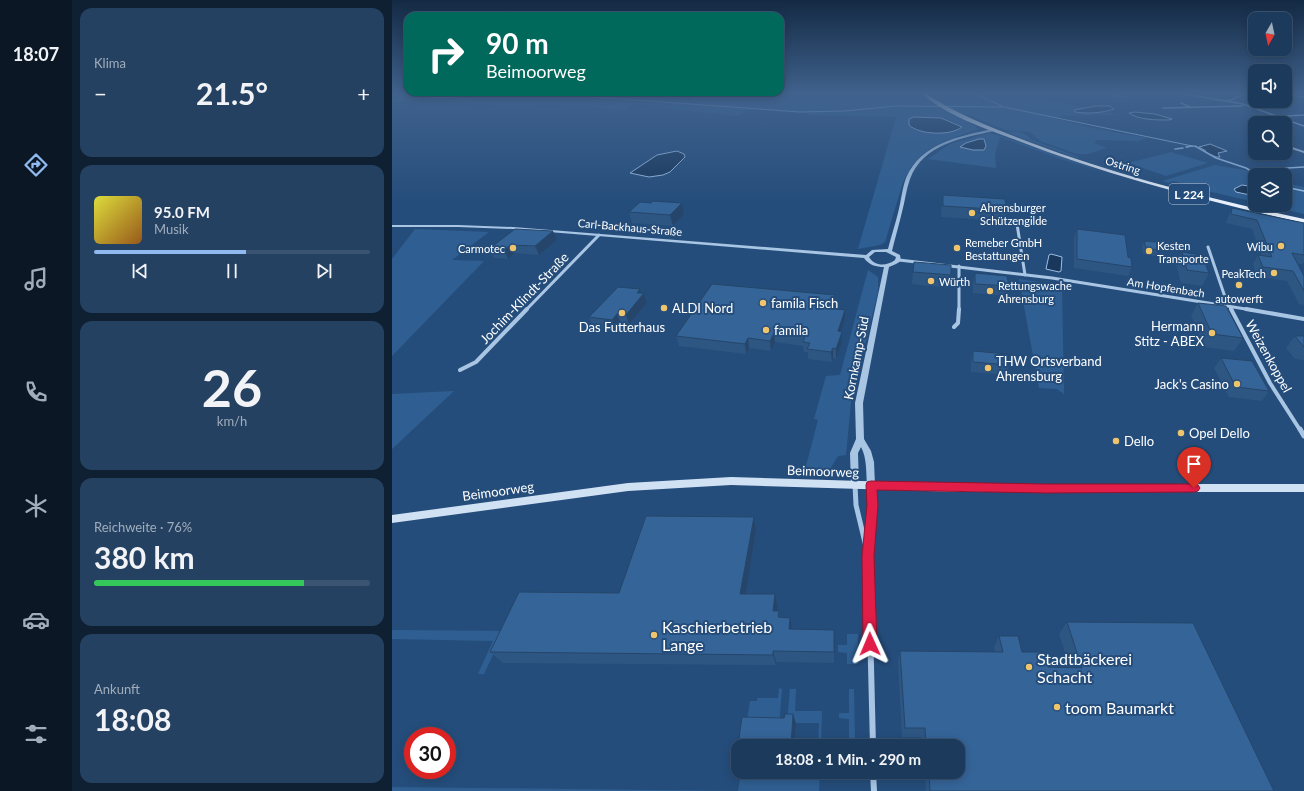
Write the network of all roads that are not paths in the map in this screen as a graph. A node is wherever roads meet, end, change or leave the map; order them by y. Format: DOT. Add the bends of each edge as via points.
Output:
graph roads {
  1 [pos="980,130"];
  2 [pos="993,130"];
  3 [pos="970,134"];
  4 [pos="1292,148"];
  5 [pos="1304,152"];
  6 [pos="1304,221"];
  7 [pos="1017,224"];
  8 [pos="392,226"];
  9 [pos="599,235"];
  10 [pos="892,242"];
  11 [pos="1208,247"];
  12 [pos="883,250"];
  13 [pos="890,251"];
  14 [pos="867,257"];
  15 [pos="899,260"];
  16 [pos="881,266"];
  17 [pos="887,266"];
  18 [pos="959,266"];
  19 [pos="1025,275"];
  20 [pos="883,281"];
  21 [pos="1230,306"];
  22 [pos="1304,319"];
  23 [pos="954,327"];
  24 [pos="460,370"];
  25 [pos="1304,436"];
  26 [pos="860,439"];
  27 [pos="855,485"];
  28 [pos="871,485"];
  29 [pos="1304,488"];
  30 [pos="392,519"];
  31 [pos="868,556"];
  32 [pos="873,739"];
  33 [pos="873,779"];
  34 [pos="874,791"];
  1 -- 2 [label="street"];
  1 -- 3 [label="street"];
  2 -- 3 [label="street"];
  2 -- 6 [label="main road, Ostring / L 224" via="1050,152 1138,180"];
  3 -- 10 [label="street" via="938,146 915,166 905,187"];
  4 -- 5 [label="street"];
  7 -- 19 [label="street"];
  8 -- 9 [label="street, Carl-Backhaus-Straße" via="491,227"];
  9 -- 14 [label="street, Carl-Backhaus-Straße"];
  9 -- 24 [label="street, Jochim-Klindt-Straße" via="476,362"];
  10 -- 12 [label="street"];
  10 -- 13 [label="street"];
  11 -- 21 [label="street, Weizenkoppel"];
  12 -- 13 [label="street"];
  12 -- 14 [label="street" via="871,253"];
  13 -- 15 [label="street" via="898,256"];
  14 -- 16 [label="street" via="872,264"];
  15 -- 17 [label="street"];
  15 -- 18 [label="street, Am Hopfenbach"];
  16 -- 17 [label="street"];
  16 -- 20 [label="street, Kornkamp-Süd"];
  17 -- 20 [label="street, Kornkamp-Süd"];
  18 -- 19 [label="street, Am Hopfenbach"];
  18 -- 23 [label="street" via="959,318"];
  19 -- 21 [label="street, Am Hopfenbach"];
  20 -- 26 [label="street, Kornkamp-Süd" via="860,398"];
  21 -- 22 [label="street, Am Hopfenbach"];
  21 -- 25 [label="street, Weizenkoppel" via="1270,383"];
  26 -- 27 [label="street, Kornkamp-Süd" via="854,453"];
  26 -- 28 [label="street, Kornkamp-Süd" via="870,462"];
  27 -- 28 [label="main road, Beimoorweg"];
  27 -- 30 [label="main road, Beimoorweg" via="731,481 628,486"];
  27 -- 31 [label="street" via="856,505"];
  28 -- 29 [label="main road, Beimoorweg"];
  28 -- 31 [label="street"];
  31 -- 32 [label="street"];
  33 -- 34 [label="street"];
}
